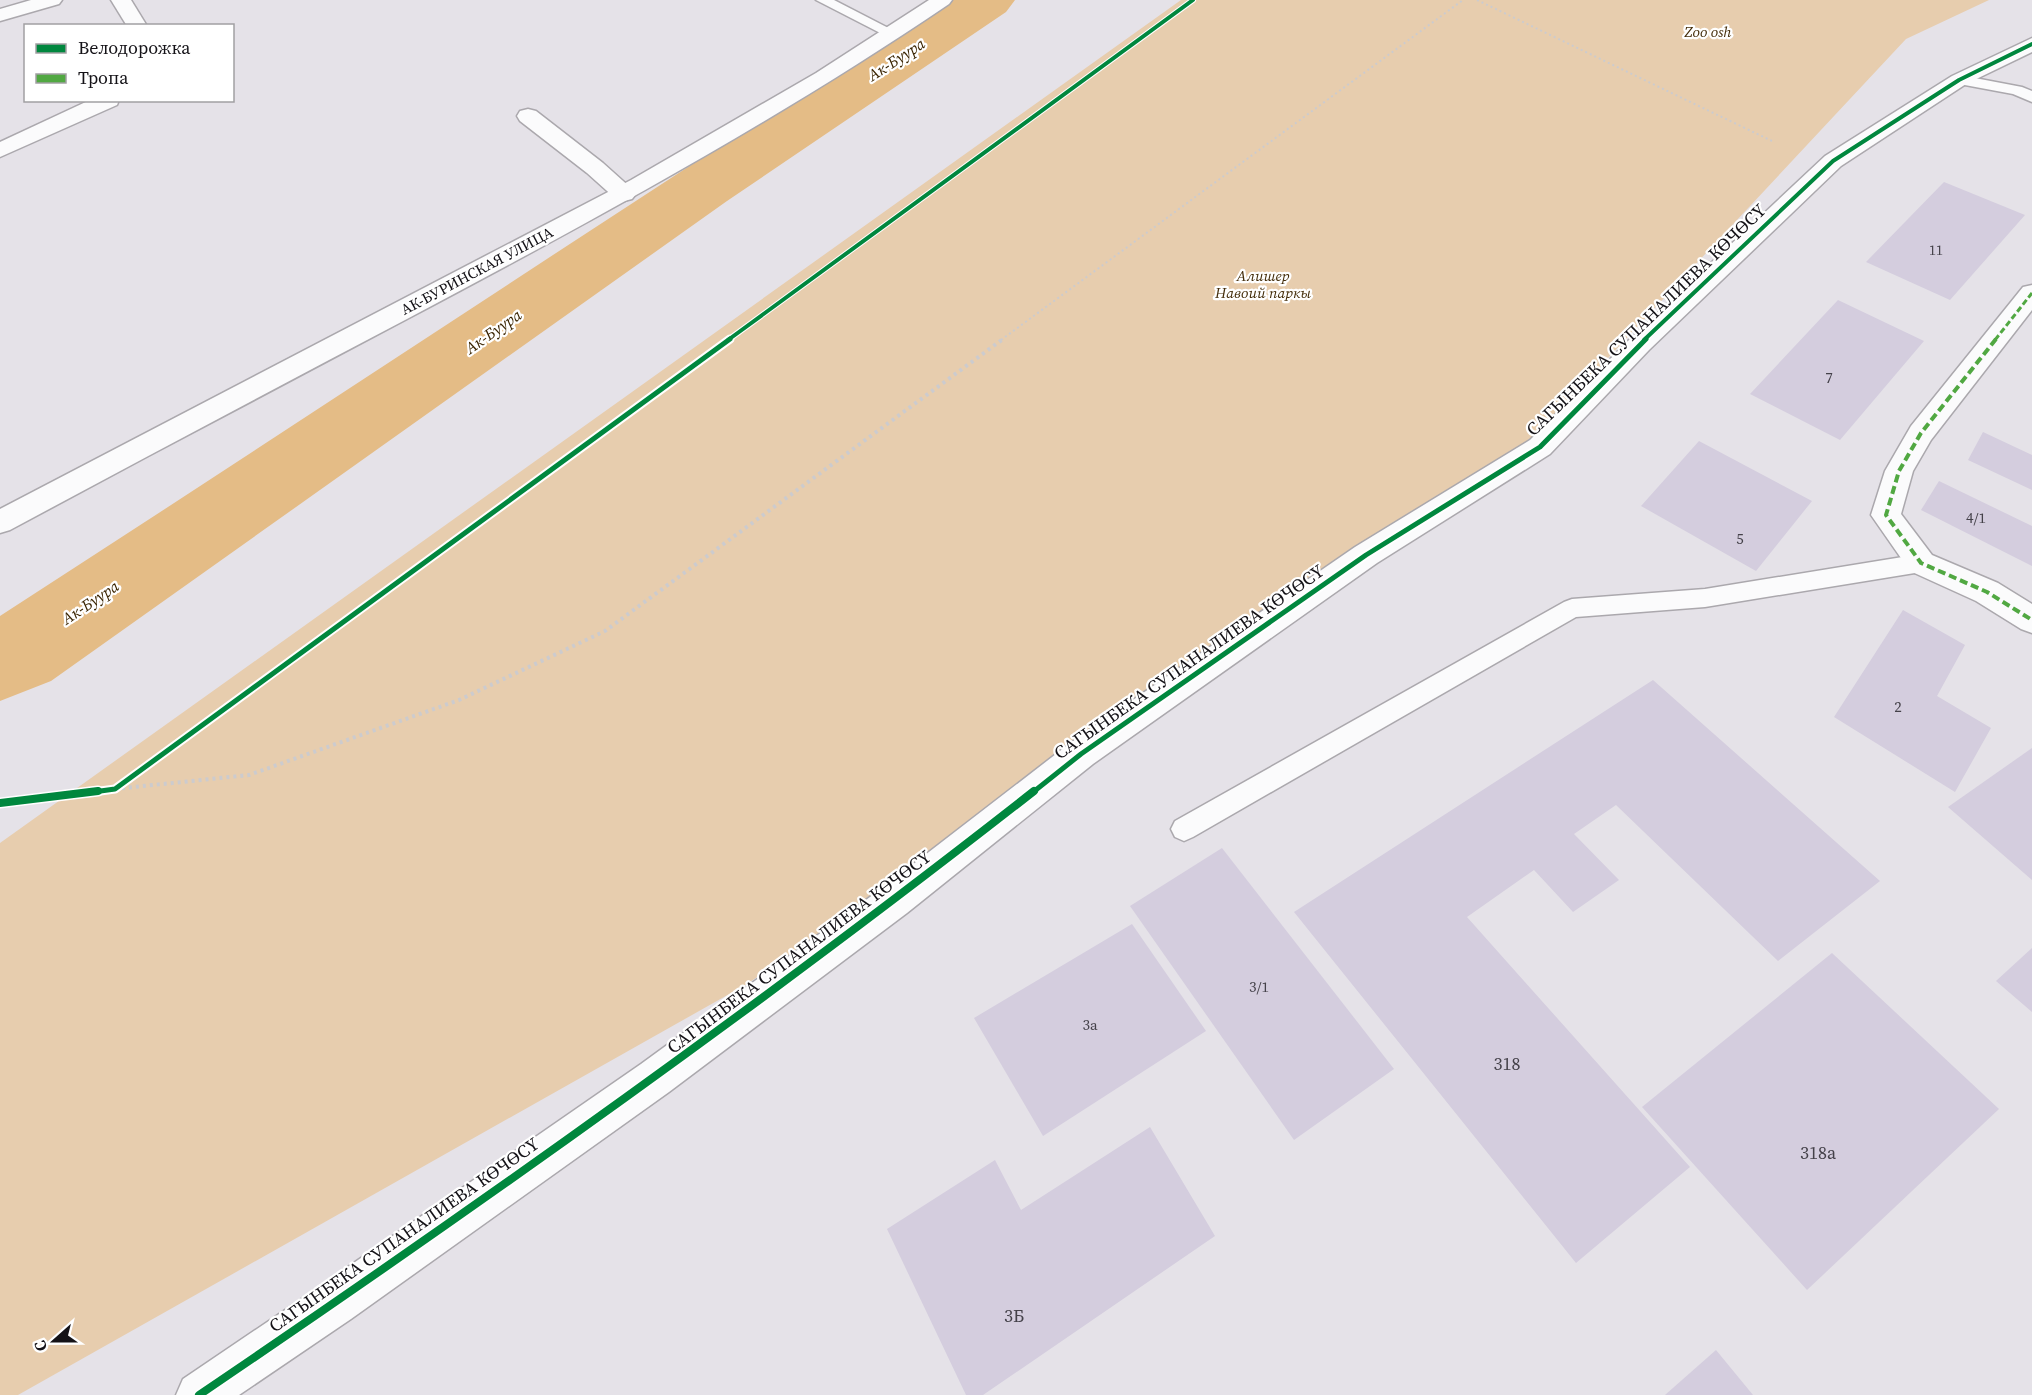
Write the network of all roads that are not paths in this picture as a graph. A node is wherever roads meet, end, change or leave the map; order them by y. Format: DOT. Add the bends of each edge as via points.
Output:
graph roads {
  1 [pos="52,0"];
  2 [pos="121,0"];
  3 [pos="823,0"];
  4 [pos="942,0"];
  5 [pos="0,15"];
  6 [pos="136,24"];
  7 [pos="893,34"];
  8 [pos="2032,44"];
  9 [pos="1959,80"];
  10 [pos="2032,97"];
  11 [pos="105,102"];
  12 [pos="528,116"];
  13 [pos="0,150"];
  14 [pos="624,194"];
  15 [pos="2032,293"];
  16 [pos="0,522"];
  17 [pos="1921,563"];
  18 [pos="2032,620"];
  19 [pos="1184,830"];
  20 [pos="199,1395"];
  1 -- 5 [label="street"];
  2 -- 6 [label="street"];
  3 -- 7 [label="lane"];
  4 -- 7 [label="street, АК-БУРИНСКАЯ УЛИЦА"];
  7 -- 14 [label="street, АК-БУРИНСКАЯ УЛИЦА" via="771,111"];
  8 -- 9 [label="street, САГЫНБЕКА СУПАНАЛИЕВА КӨЧӨСҮ"];
  9 -- 10 [label="lane" via="2017,90"];
  9 -- 20 [label="street, САГЫНБЕКА СУПАНАЛИЕВА КӨЧӨСҮ" via="1833,161 1665,320 1540,447 1366,555 1081,754 894,901 655,1078"];
  11 -- 13 [label="street"];
  12 -- 14 [label="street"];
  14 -- 16 [label="street, АК-БУРИНСКАЯ УЛИЦА"];
  15 -- 17 [label="street" via="1920,433 1899,471 1886,515"];
  17 -- 18 [label="street" via="1987,592"];
  17 -- 19 [label="lane" via="1705,598 1572,608"];
}
